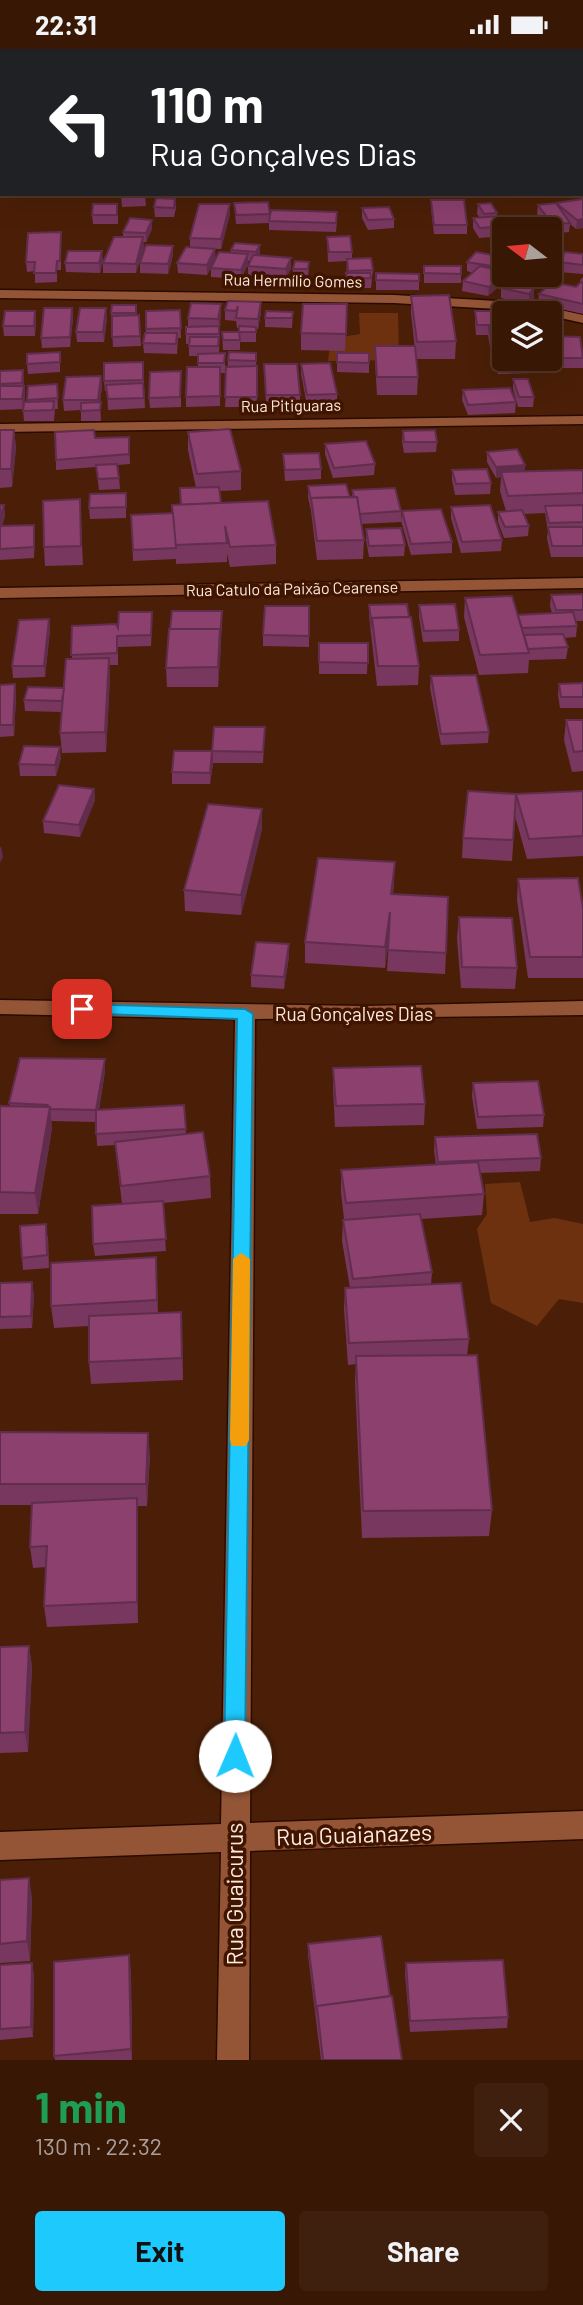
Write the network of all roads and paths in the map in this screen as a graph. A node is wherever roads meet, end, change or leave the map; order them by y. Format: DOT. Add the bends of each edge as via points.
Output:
graph roads {
  1 [pos="0,294"];
  2 [pos="583,319"];
  3 [pos="583,420"];
  4 [pos="0,428"];
  5 [pos="583,583"];
  6 [pos="0,593"];
  7 [pos="0,1007"];
  8 [pos="583,1008"];
  9 [pos="245,1014"];
  10 [pos="583,1825"];
  11 [pos="234,1839"];
  12 [pos="0,1846"];
  13 [pos="233,2060"];
  1 -- 2 [label="street, Rua Hermílio Gomes" via="394,299 529,307"];
  3 -- 4 [label="street, Rua Pitiguaras"];
  5 -- 6 [label="street, Rua Catulo da Paixão Cearense"];
  7 -- 9 [label="street, Rua Gonçalves Dias"];
  8 -- 9 [label="street, Rua Gonçalves Dias"];
  9 -- 11 [label="street, Rua Guaicurus"];
  10 -- 11 [label="street, Rua Guaianazes"];
  11 -- 12 [label="street, Rua Guaianazes"];
  11 -- 13 [label="street, Rua Guaicurus"];
}
